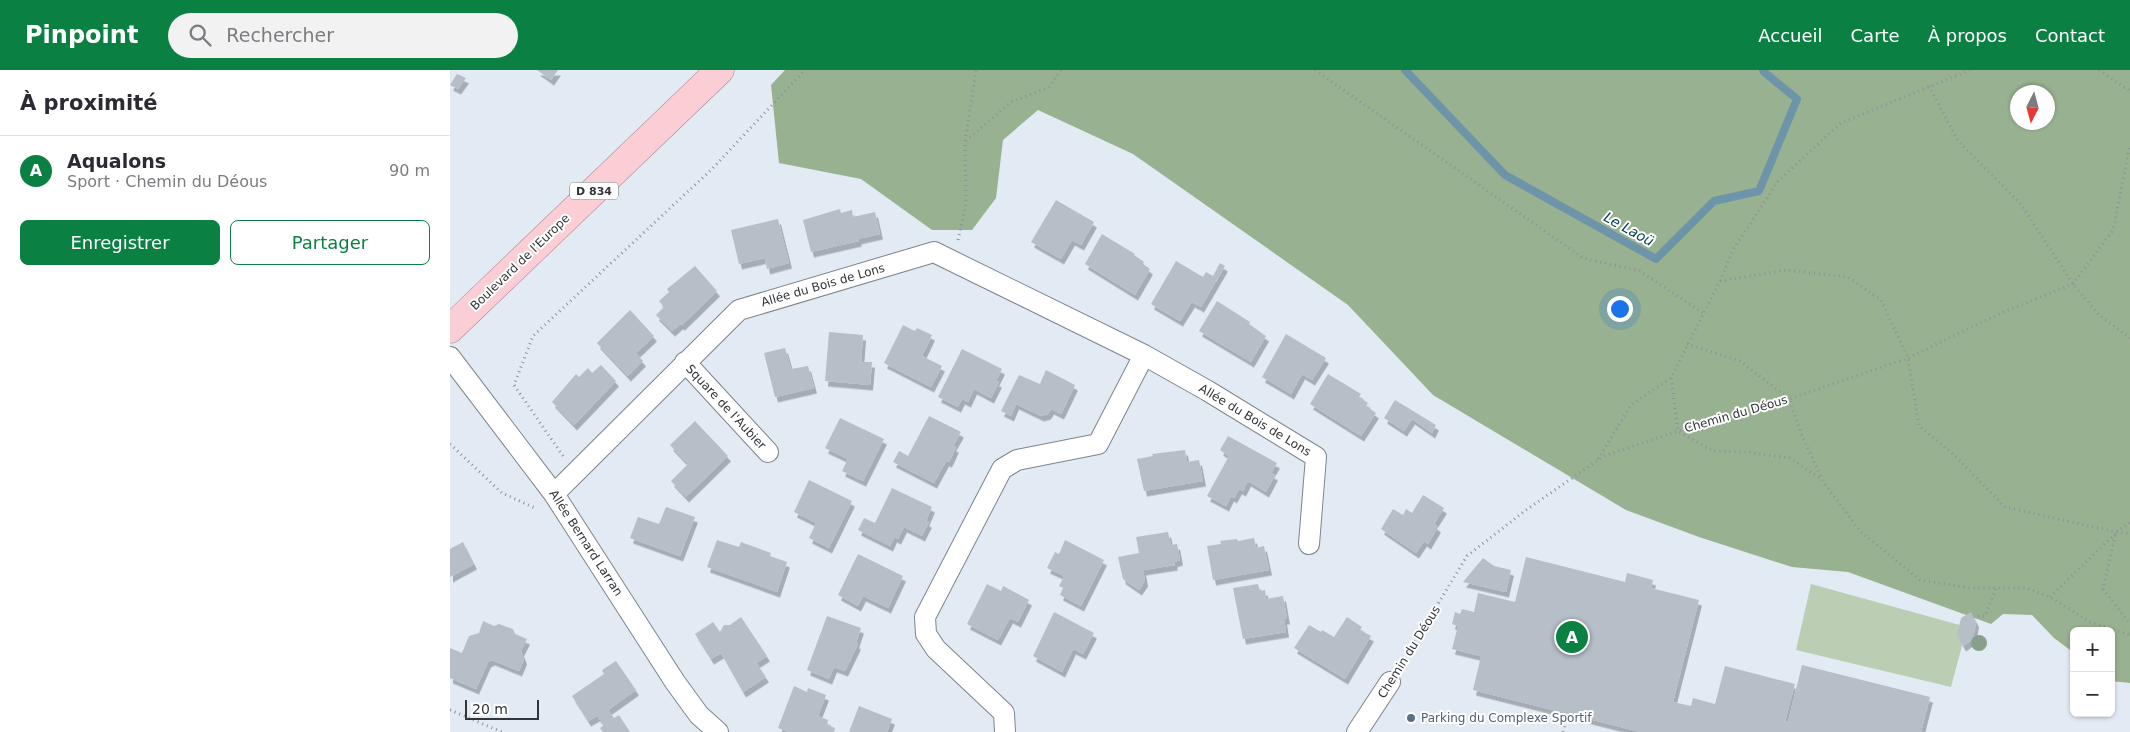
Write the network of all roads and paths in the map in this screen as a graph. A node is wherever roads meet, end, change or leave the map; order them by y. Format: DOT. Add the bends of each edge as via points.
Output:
graph roads {
  1 [pos="720,70"];
  2 [pos="805,70"];
  3 [pos="976,70"];
  4 [pos="1061,70"];
  5 [pos="1316,70"];
  6 [pos="1970,70"];
  7 [pos="2099,70"];
  8 [pos="1929,86"];
  9 [pos="2130,91"];
  10 [pos="965,142"];
  11 [pos="2130,145"];
  12 [pos="953,261"];
  13 [pos="1720,281"];
  14 [pos="2073,284"];
  15 [pos="1703,313"];
  16 [pos="459,320"];
  17 [pos="2130,338"];
  18 [pos="1687,344"];
  19 [pos="1144,355"];
  20 [pos="450,357"];
  21 [pos="1908,358"];
  22 [pos="685,362"];
  23 [pos="1671,378"];
  24 [pos="1789,399"];
  25 [pos="1678,431"];
  26 [pos="450,444"];
  27 [pos="768,452"];
  28 [pos="1596,462"];
  29 [pos="1822,480"];
  30 [pos="554,494"];
  31 [pos="527,505"];
  32 [pos="2130,523"];
  33 [pos="2116,532"];
  34 [pos="2130,533"];
  35 [pos="1309,544"];
  36 [pos="1996,588"];
  37 [pos="2050,597"];
  38 [pos="1978,616"];
  39 [pos="2130,624"];
  40 [pos="2130,635"];
  41 [pos="1390,682"];
  42 [pos="450,710"];
  43 [pos="1565,725"];
  44 [pos="502,732"];
  45 [pos="718,732"];
  46 [pos="1005,732"];
  47 [pos="1357,732"];
  48 [pos="1563,732"];
  1 -- 16 [label="main road, Boulevard de l'Europe / D 834"];
  2 -- 30 [label="path" via="712,169 533,336 514,385 563,456"];
  3 -- 10 [label="path"];
  4 -- 10 [label="path" via="1049,87 1011,102"];
  5 -- 15 [label="path" via="1584,258 1640,271"];
  6 -- 8 [label="path"];
  7 -- 9 [label="path"];
  8 -- 13 [label="path" via="1842,122 1778,181 1733,250"];
  8 -- 14 [label="path" via="1958,141 2020,203"];
  10 -- 12 [label="path" via="966,204"];
  11 -- 14 [label="path" via="2113,230"];
  12 -- 19 [label="street, Allée du Bois de Lons"];
  12 -- 22 [label="street, Allée du Bois de Lons" via="934,252 739,310"];
  13 -- 15 [label="path"];
  13 -- 21 [label="path" via="1787,270 1848,277 1881,300"];
  14 -- 17 [label="path" via="2099,315"];
  14 -- 21 [label="path, Chemin du Déous" via="2001,313"];
  15 -- 18 [label="path"];
  18 -- 23 [label="path"];
  18 -- 24 [label="path" via="1740,361"];
  19 -- 35 [label="street, Allée du Bois de Lons" via="1316,457"];
  19 -- 46 [label="street" via="1098,444 1017,460 1002,469 925,617 926,634 936,649 1004,713"];
  20 -- 30 [label="street, Allée Bernard Larran"];
  21 -- 24 [label="path, Chemin du Déous"];
  21 -- 33 [label="path" via="1919,426 2005,507"];
  22 -- 27 [label="street, Square de l'Aubier"];
  22 -- 30 [label="street, Allée du Bois de Lons"];
  23 -- 25 [label="path"];
  23 -- 28 [label="path" via="1631,405"];
  24 -- 25 [label="path, Chemin du Déous"];
  24 -- 29 [label="path"];
  25 -- 28 [label="path, Chemin du Déous" via="1604,456"];
  25 -- 29 [label="path" via="1713,451 1790,458"];
  26 -- 31 [label="path" via="502,493"];
  28 -- 41 [label="path, Chemin du Déous" via="1467,556"];
  29 -- 36 [label="path" via="1860,531 1920,580 1969,588"];
  30 -- 45 [label="street, Allée Bernard Larran" via="676,682 699,715"];
  32 -- 33 [label="path"];
  33 -- 34 [label="path"];
  33 -- 37 [label="path"];
  33 -- 39 [label="path" via="2103,589"];
  36 -- 37 [label="path" via="2027,588"];
  36 -- 38 [label="path" via="1985,616"];
  37 -- 40 [label="path" via="2090,622"];
  41 -- 47 [label="street, Chemin du Déous"];
  42 -- 44 [label="path"];
  43 -- 48 [label="path"];
}
